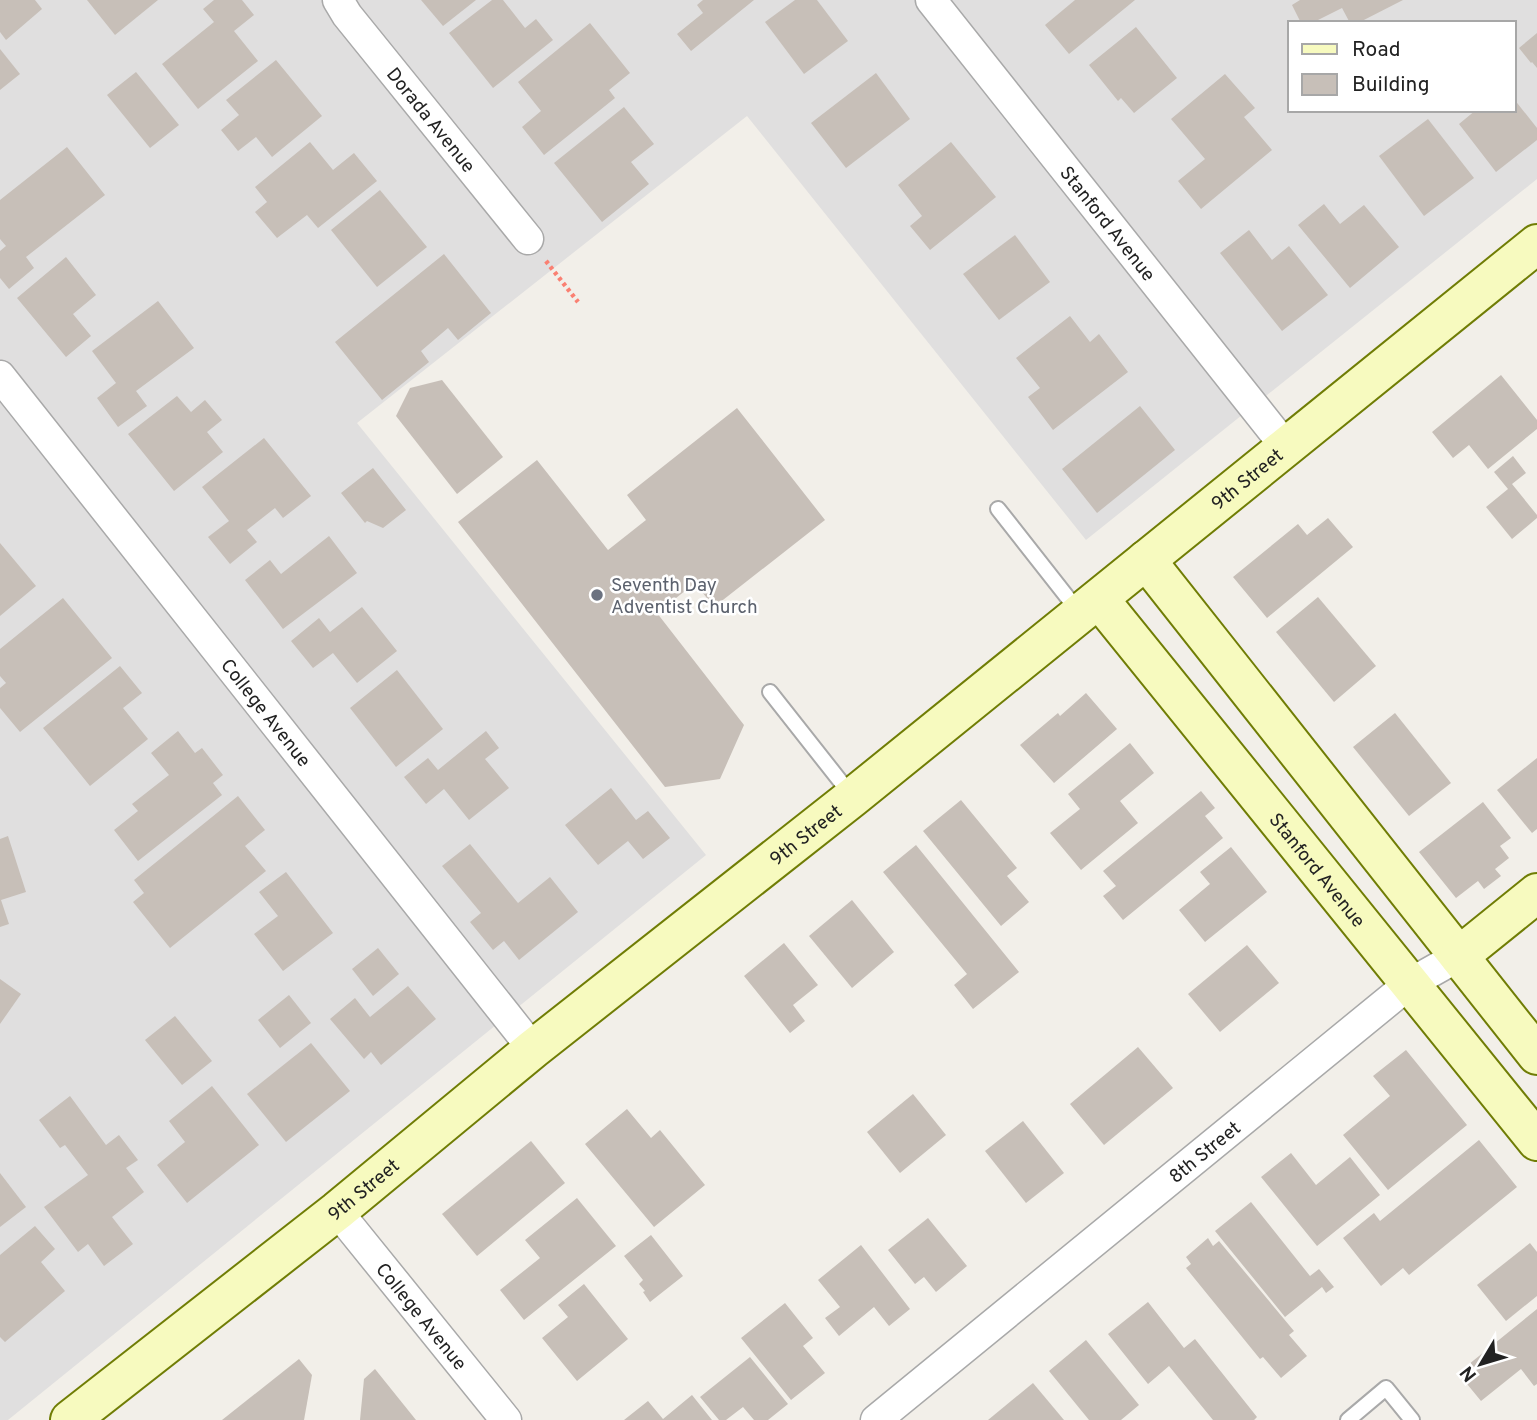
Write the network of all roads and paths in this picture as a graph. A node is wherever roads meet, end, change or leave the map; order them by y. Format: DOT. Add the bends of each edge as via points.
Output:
graph roads {
  1 [pos="338,0"];
  2 [pos="932,0"];
  3 [pos="528,239"];
  4 [pos="1537,244"];
  5 [pos="578,302"];
  6 [pos="0,376"];
  7 [pos="1286,447"];
  8 [pos="998,509"];
  9 [pos="1146,560"];
  10 [pos="1089,606"];
  11 [pos="770,692"];
  12 [pos="853,797"];
  13 [pos="1537,893"];
  14 [pos="1459,956"];
  15 [pos="1409,984"];
  16 [pos="1533,1042"];
  17 [pos="533,1049"];
  18 [pos="1537,1141"];
  19 [pos="337,1211"];
  20 [pos="70,1420"];
  21 [pos="506,1420"];
  22 [pos="876,1420"];
  23 [pos="1348,1420"];
  24 [pos="1412,1420"];
  1 -- 3 [label="street, Dorada Avenue"];
  2 -- 7 [label="street, Stanford Avenue"];
  3 -- 5 [label="path"];
  4 -- 7 [label="street, 9th Street"];
  6 -- 17 [label="street, College Avenue"];
  7 -- 9 [label="street, 9th Street"];
  8 -- 10 [label="lane"];
  9 -- 10 [label="street, 9th Street"];
  9 -- 14 [label="street"];
  10 -- 12 [label="street, 9th Street"];
  10 -- 15 [label="street, Stanford Avenue"];
  11 -- 12 [label="lane"];
  12 -- 17 [label="street, 9th Street"];
  13 -- 14 [label="street, 8th Street"];
  14 -- 15 [label="street, 8th Street"];
  14 -- 16 [label="street"];
  15 -- 18 [label="street, Stanford Avenue"];
  15 -- 22 [label="street, 8th Street"];
  17 -- 19 [label="street, 9th Street"];
  19 -- 20 [label="street, 9th Street"];
  19 -- 21 [label="street, College Avenue"];
  23 -- 24 [label="lane" via="1387,1388"];
}
